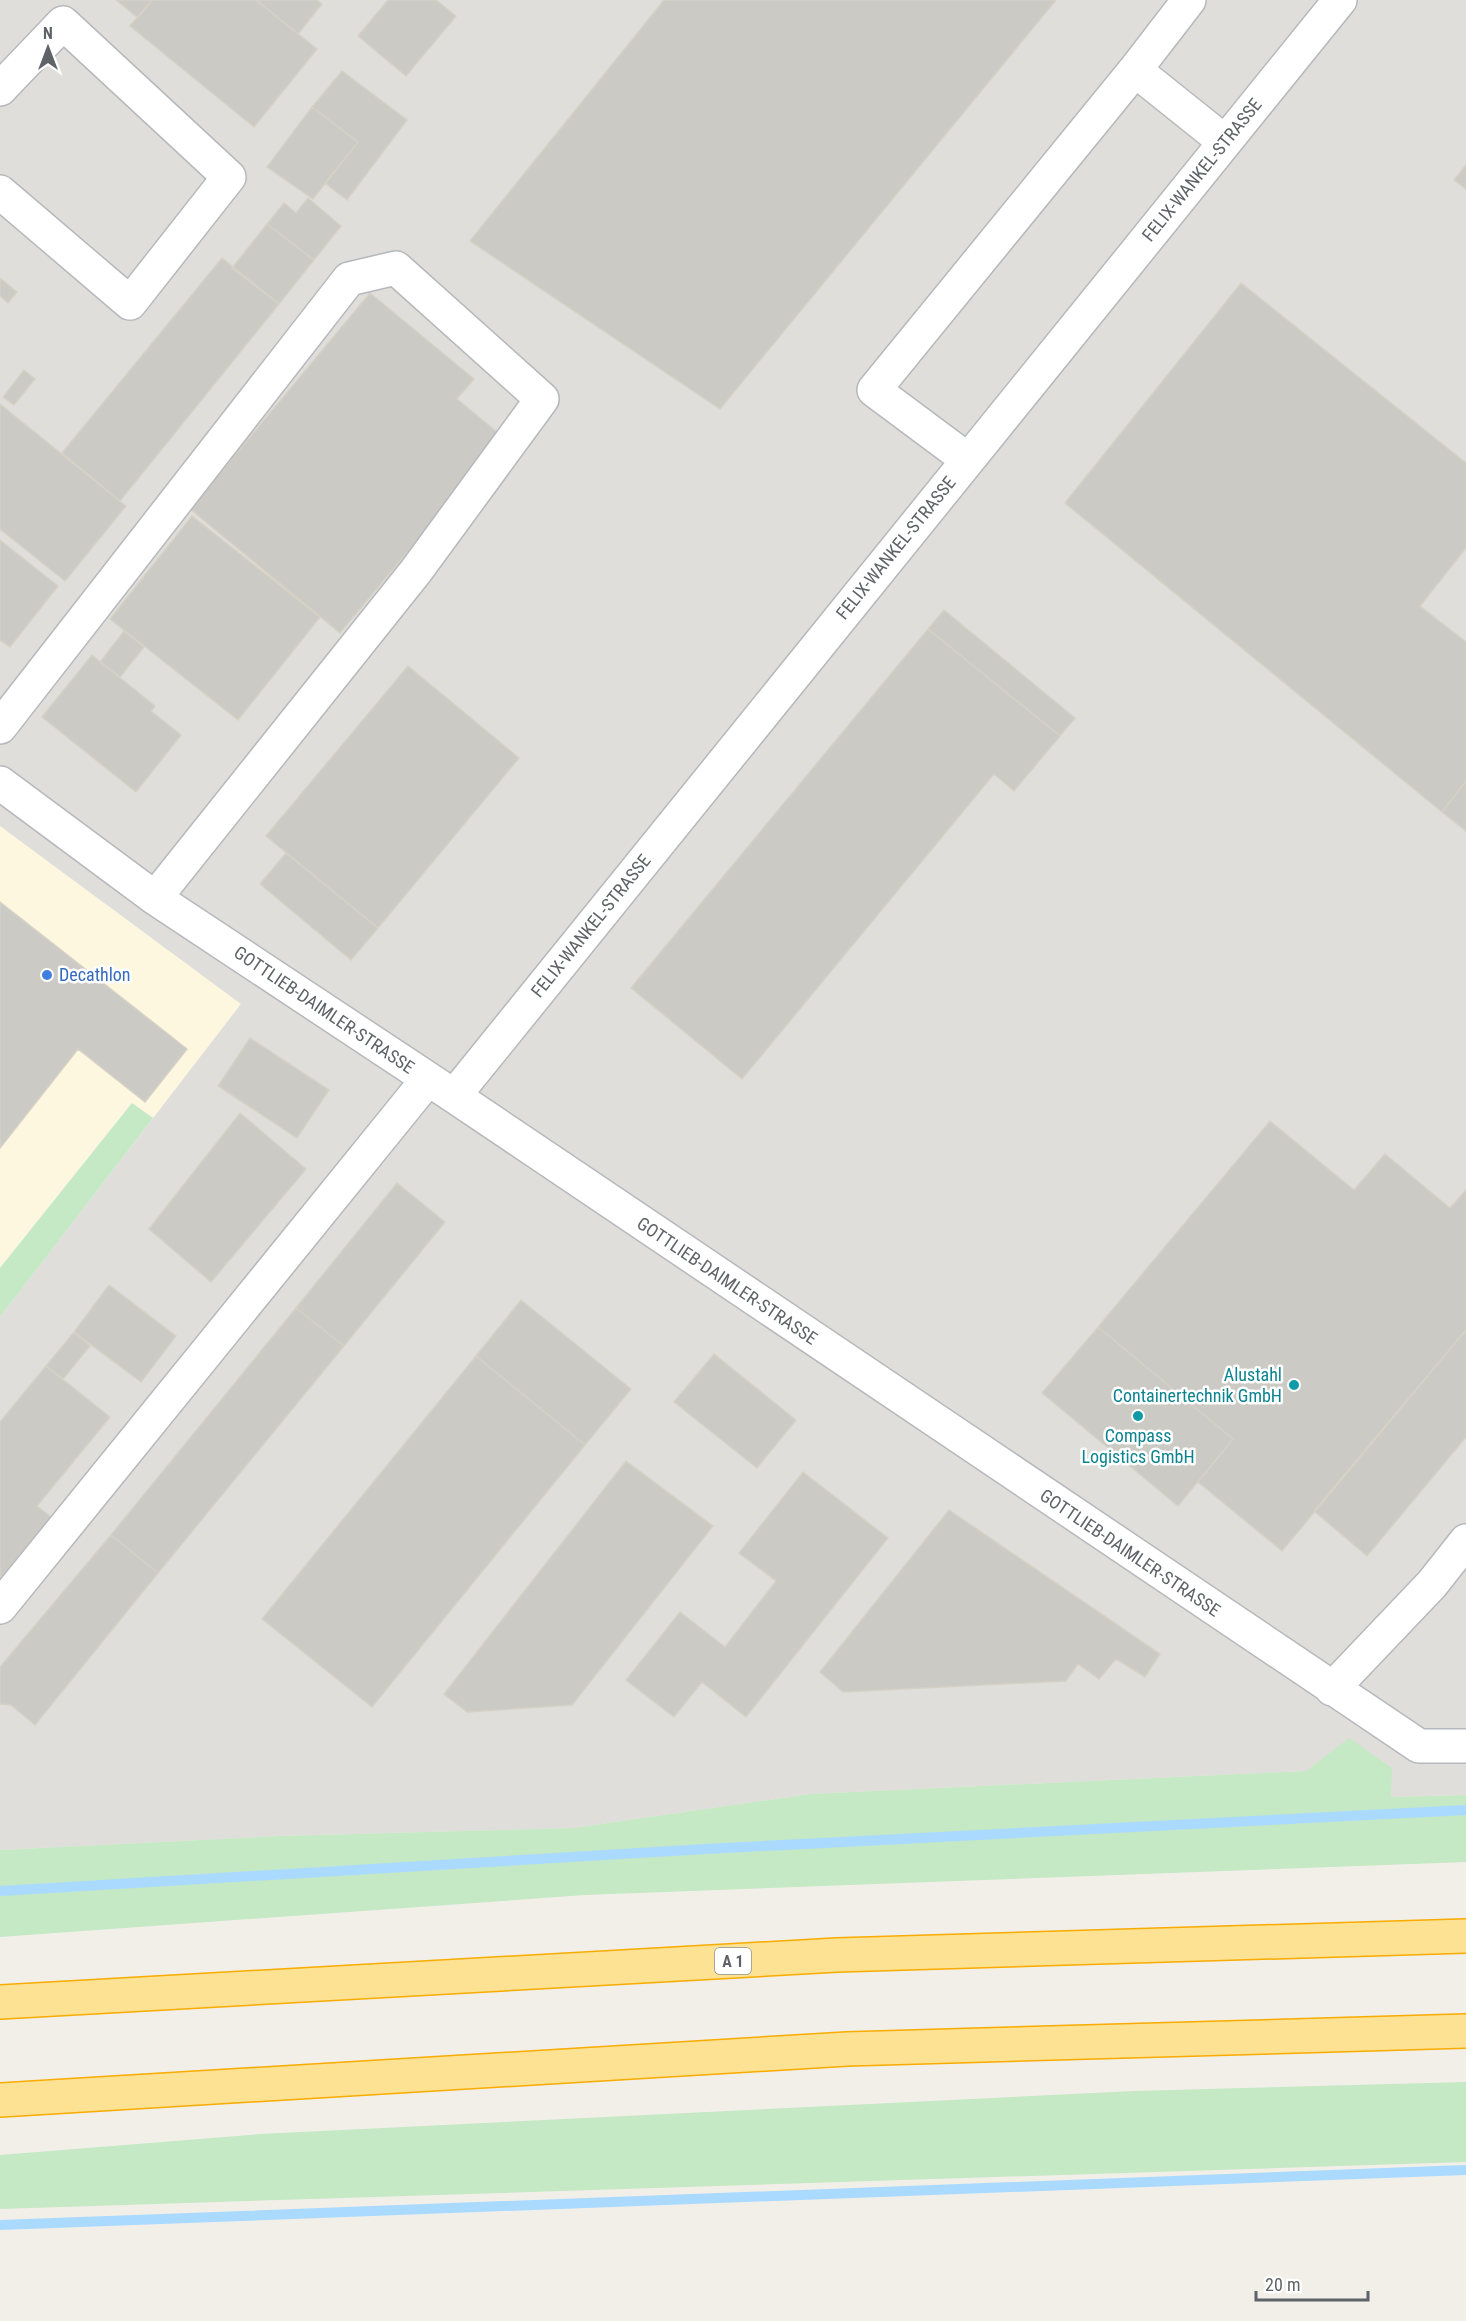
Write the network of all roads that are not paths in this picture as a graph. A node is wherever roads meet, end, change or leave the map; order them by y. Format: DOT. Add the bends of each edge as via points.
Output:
graph roads {
  1 [pos="1189,0"];
  2 [pos="1340,0"];
  3 [pos="1135,70"];
  4 [pos="0,89"];
  5 [pos="1225,142"];
  6 [pos="0,192"];
  7 [pos="968,460"];
  8 [pos="0,727"];
  9 [pos="0,783"];
  10 [pos="155,898"];
  11 [pos="441,1088"];
  12 [pos="1466,1541"];
  13 [pos="0,1608"];
  14 [pos="1332,1689"];
  15 [pos="1466,1746"];
  16 [pos="1466,1936"];
  17 [pos="0,2001"];
  18 [pos="1466,2031"];
  19 [pos="0,2100"];
  1 -- 3 [label="street"];
  2 -- 5 [label="street, FELIX-WANKEL-STRASSE"];
  3 -- 5 [label="street"];
  3 -- 7 [label="street" via="874,390"];
  4 -- 6 [label="street" via="63,22 229,177 130,303"];
  5 -- 7 [label="street, FELIX-WANKEL-STRASSE"];
  7 -- 11 [label="street, FELIX-WANKEL-STRASSE"];
  8 -- 10 [label="street" via="349,279 396,268 542,399 416,571"];
  9 -- 10 [label="street, GOTTLIEB-DAIMLER-STRASSE"];
  10 -- 11 [label="street, GOTTLIEB-DAIMLER-STRASSE"];
  11 -- 13 [label="street, FELIX-WANKEL-STRASSE"];
  11 -- 14 [label="street, GOTTLIEB-DAIMLER-STRASSE"];
  12 -- 14 [label="street" via="1432,1584"];
  14 -- 15 [label="street, GOTTLIEB-DAIMLER-STRASSE" via="1419,1746"];
  16 -- 17 [label="highway, A 1" via="837,1955"];
  18 -- 19 [label="highway" via="848,2049"];
}
